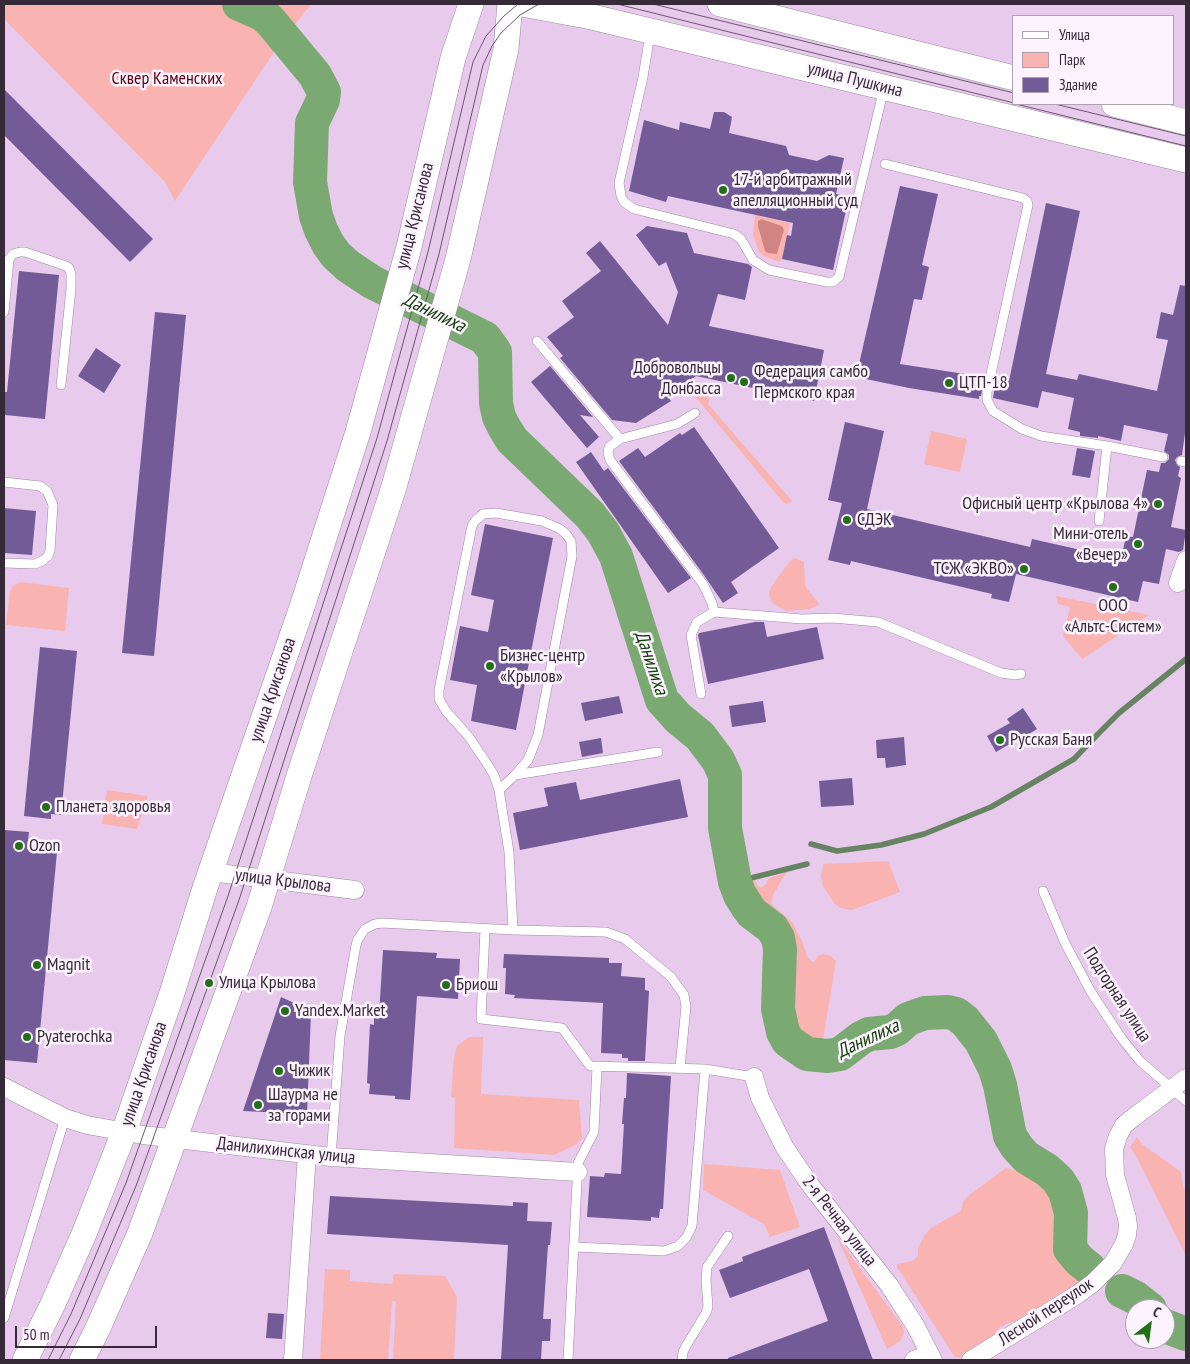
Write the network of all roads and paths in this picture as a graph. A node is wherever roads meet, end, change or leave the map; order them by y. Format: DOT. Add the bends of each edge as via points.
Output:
graph roads {
  1 [pos="471,4"];
  2 [pos="510,4"];
  3 [pos="522,4"];
  4 [pos="720,4"];
  5 [pos="650,31"];
  6 [pos="1012,77"];
  7 [pos="884,87"];
  8 [pos="1118,105"];
  9 [pos="1186,122"];
  10 [pos="1186,160"];
  11 [pos="885,164"];
  12 [pos="4,312"];
  13 [pos="537,341"];
  14 [pos="61,385"];
  15 [pos="695,413"];
  16 [pos="620,440"];
  17 [pos="1107,446"];
  18 [pos="1163,457"];
  19 [pos="4,482"];
  20 [pos="1099,521"];
  21 [pos="1186,560"];
  22 [pos="4,563"];
  23 [pos="1178,583"];
  24 [pos="714,612"];
  25 [pos="1021,674"];
  26 [pos="701,694"];
  27 [pos="658,752"];
  28 [pos="516,775"];
  29 [pos="499,790"];
  30 [pos="211,872"];
  31 [pos="268,879"];
  32 [pos="355,890"];
  33 [pos="1043,891"];
  34 [pos="486,929"];
  35 [pos="513,930"];
  36 [pos="597,1067"];
  37 [pos="680,1068"];
  38 [pos="705,1069"];
  39 [pos="754,1077"];
  40 [pos="1186,1078"];
  41 [pos="4,1087"];
  42 [pos="1172,1089"];
  43 [pos="1186,1101"];
  44 [pos="65,1118"];
  45 [pos="124,1132"];
  46 [pos="174,1139"];
  47 [pos="308,1154"];
  48 [pos="331,1157"];
  49 [pos="578,1172"];
  50 [pos="728,1236"];
  51 [pos="574,1247"];
  52 [pos="4,1318"];
  53 [pos="926,1358"];
  54 [pos="25,1360"];
  55 [pos="82,1360"];
  56 [pos="293,1360"];
  57 [pos="568,1360"];
  58 [pos="682,1360"];
  59 [pos="971,1360"];
  1 -- 30 [label="main road, улица Крисанова" via="453,58 409,247 366,405 303,604"];
  2 -- 31 [label="main road" via="506,48 458,259 393,490"];
  3 -- 5 [label="main road, улица Пушкина"];
  4 -- 6 [label="main road"];
  5 -- 7 [label="main road, улица Пушкина"];
  5 -- 7 [label="lane" via="620,183 621,196 634,209 734,234 741,239 753,260 769,270 827,282 833,282 839,276"];
  7 -- 10 [label="main road, улица Пушкина"];
  8 -- 9 [label="main road"];
  11 -- 17 [label="lane" via="1027,201 988,392 989,405 993,411 1032,433"];
  12 -- 14 [label="lane" via="9,259 13,254 25,252 69,268 71,289"];
  13 -- 16 [label="lane"];
  15 -- 16 [label="lane" via="677,424"];
  16 -- 24 [label="lane" via="609,447 610,460 703,584"];
  17 -- 18 [label="lane"];
  17 -- 20 [label="lane"];
  19 -- 22 [label="lane" via="40,486 47,490 53,505 48,556 35,564"];
  21 -- 23 [label="street"];
  24 -- 25 [label="lane" via="802,620 833,618 878,622 1001,672"];
  24 -- 26 [label="lane" via="698,622 691,635"];
  27 -- 28 [label="lane"];
  28 -- 29 [label="lane"];
  28 -- 29 [label="lane" via="528,760 538,735 572,548 566,534 551,524 489,513 479,517 472,526 439,699 486,762"];
  29 -- 35 [label="lane" via="510,858"];
  30 -- 31 [label="street, улица Крылова"];
  30 -- 45 [label="main road, улица Крисанова"];
  31 -- 32 [label="street, улица Крылова"];
  31 -- 46 [label="main road"];
  33 -- 42 [label="lane, Подгорная улица" via="1091,992 1140,1060"];
  34 -- 35 [label="lane"];
  34 -- 36 [label="lane" via="481,1019 562,1028 590,1066"];
  34 -- 48 [label="lane" via="382,923 370,926 361,934 356,945 340,1036"];
  35 -- 37 [label="lane" via="606,932 635,946 671,977 684,995 686,1006"];
  36 -- 37 [label="lane"];
  36 -- 49 [label="lane" via="594,1132 578,1163"];
  37 -- 38 [label="lane"];
  38 -- 39 [label="lane"];
  38 -- 51 [label="lane" via="692,1226 686,1238 678,1246 664,1251"];
  39 -- 53 [label="street, 2-я Речная улица" via="760,1098 785,1148 889,1285 915,1325"];
  40 -- 42 [label="street"];
  41 -- 44 [label="street, Данилихинская улица"];
  42 -- 43 [label="lane, Подгорная улица"];
  42 -- 59 [label="street, Лесной переулок" via="1129,1121 1115,1141 1115,1175 1128,1226 1124,1244 1113,1263 1078,1294"];
  44 -- 45 [label="street, Данилихинская улица"];
  44 -- 52 [label="lane"];
  45 -- 46 [label="street, Данилихинская улица"];
  45 -- 54 [label="main road, улица Крисанова" via="84,1234"];
  46 -- 47 [label="street, Данилихинская улица"];
  46 -- 55 [label="main road" via="140,1233"];
  47 -- 48 [label="street, Данилихинская улица"];
  47 -- 56 [label="street"];
  48 -- 49 [label="street, Данилихинская улица"];
  49 -- 51 [label="lane"];
  50 -- 58 [label="lane" via="708,1267 708,1307 683,1352"];
  51 -- 57 [label="lane"];
}
